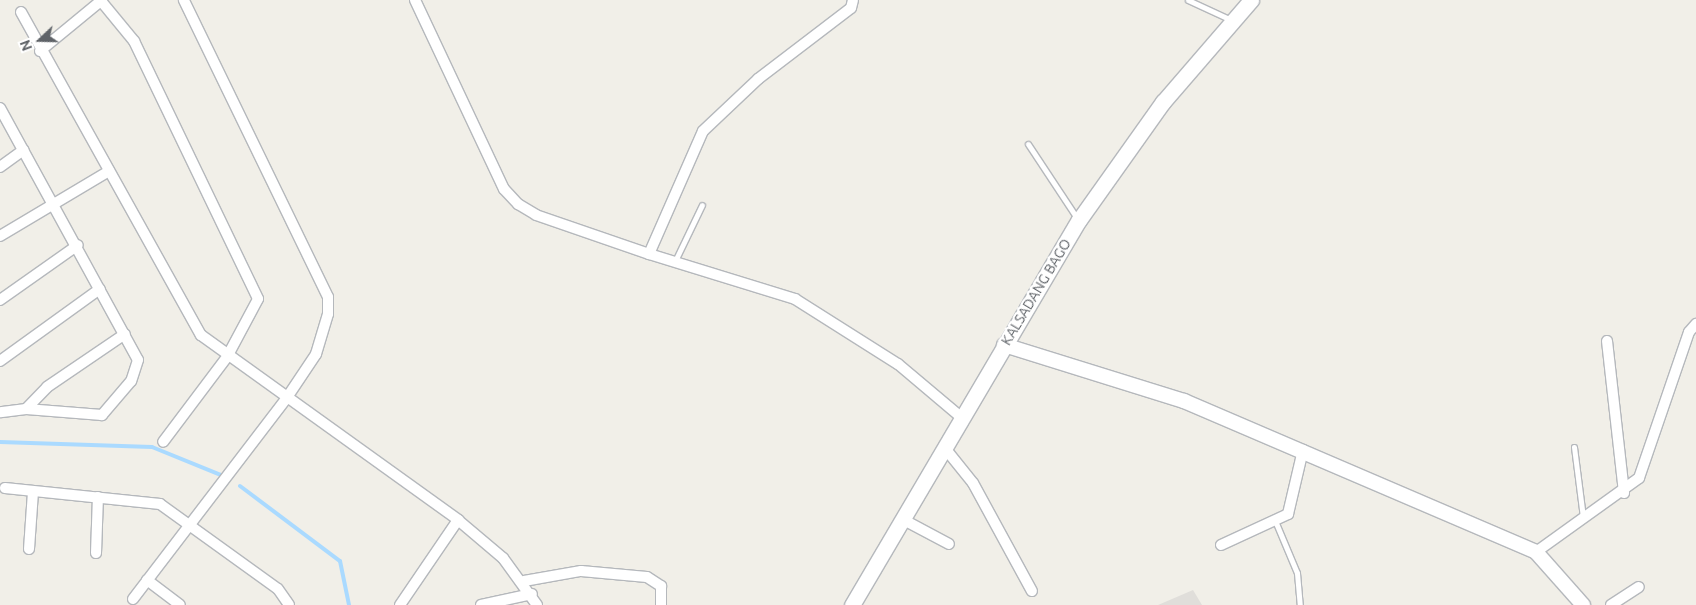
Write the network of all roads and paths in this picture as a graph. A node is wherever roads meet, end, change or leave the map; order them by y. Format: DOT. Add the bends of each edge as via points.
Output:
graph roads {
  1 [pos="184,0"];
  2 [pos="415,0"];
  3 [pos="853,0"];
  4 [pos="1188,0"];
  5 [pos="1251,0"];
  6 [pos="102,1"];
  7 [pos="20,12"];
  8 [pos="1232,21"];
  9 [pos="40,51"];
  10 [pos="0,109"];
  11 [pos="1028,144"];
  12 [pos="23,150"];
  13 [pos="0,167"];
  14 [pos="108,171"];
  15 [pos="52,201"];
  16 [pos="702,205"];
  17 [pos="1079,220"];
  18 [pos="0,236"];
  19 [pos="78,245"];
  20 [pos="650,254"];
  21 [pos="676,261"];
  22 [pos="100,289"];
  23 [pos="0,300"];
  24 [pos="1696,324"];
  25 [pos="125,334"];
  26 [pos="1608,341"];
  27 [pos="1004,345"];
  28 [pos="227,356"];
  29 [pos="0,361"];
  30 [pos="288,396"];
  31 [pos="26,408"];
  32 [pos="0,412"];
  33 [pos="961,417"];
  34 [pos="163,442"];
  35 [pos="944,447"];
  36 [pos="1574,447"];
  37 [pos="1303,450"];
  38 [pos="5,488"];
  39 [pos="33,492"];
  40 [pos="1624,492"];
  41 [pos="98,497"];
  42 [pos="1583,518"];
  43 [pos="902,519"];
  44 [pos="458,520"];
  45 [pos="1276,523"];
  46 [pos="190,524"];
  47 [pos="949,544"];
  48 [pos="1221,546"];
  49 [pos="29,549"];
  50 [pos="1536,552"];
  51 [pos="96,554"];
  52 [pos="147,580"];
  53 [pos="524,581"];
  54 [pos="1639,588"];
  55 [pos="1032,591"];
  56 [pos="532,594"];
  57 [pos="133,599"];
  58 [pos="180,605"];
  59 [pos="290,605"];
  60 [pos="400,605"];
  61 [pos="481,605"];
  62 [pos="537,605"];
  63 [pos="661,605"];
  64 [pos="852,605"];
  65 [pos="1300,605"];
  66 [pos="1583,605"];
  67 [pos="1611,605"];
  1 -- 30 [label="street" via="328,297 328,314 316,354"];
  2 -- 20 [label="street" via="504,189 518,204"];
  3 -- 20 [label="street" via="851,8 758,79 703,131"];
  4 -- 8 [label="lane"];
  5 -- 8 [label="main road, KALSADANG BAGO"];
  6 -- 9 [label="street"];
  6 -- 28 [label="street" via="134,41 255,286 258,298 252,315"];
  7 -- 9 [label="street"];
  8 -- 17 [label="main road, KALSADANG BAGO" via="1163,102"];
  9 -- 14 [label="street"];
  10 -- 12 [label="street"];
  11 -- 17 [label="lane"];
  12 -- 13 [label="street"];
  12 -- 15 [label="street"];
  14 -- 15 [label="street"];
  14 -- 28 [label="street" via="189,319 200,336"];
  15 -- 18 [label="street"];
  15 -- 19 [label="street"];
  16 -- 21 [label="lane"];
  17 -- 27 [label="main road, KALSADANG BAGO"];
  19 -- 22 [label="street"];
  19 -- 23 [label="street"];
  20 -- 21 [label="street"];
  21 -- 33 [label="street" via="795,299 890,359"];
  22 -- 25 [label="street"];
  22 -- 29 [label="street"];
  24 -- 40 [label="street" via="1689,332 1639,478"];
  25 -- 31 [label="street" via="47,387"];
  25 -- 31 [label="street" via="137,369 102,415"];
  26 -- 40 [label="street"];
  27 -- 33 [label="main road, KALSADANG BAGO"];
  27 -- 37 [label="street" via="1184,401"];
  28 -- 30 [label="street"];
  28 -- 34 [label="street"];
  30 -- 44 [label="street"];
  30 -- 46 [label="street"];
  31 -- 32 [label="street"];
  33 -- 35 [label="main road, KALSADANG BAGO"];
  35 -- 43 [label="main road, KALSADANG BAGO"];
  35 -- 55 [label="street" via="973,483"];
  36 -- 42 [label="lane"];
  37 -- 45 [label="street" via="1293,503"];
  37 -- 50 [label="street"];
  38 -- 39 [label="street"];
  39 -- 41 [label="street"];
  39 -- 49 [label="street"];
  40 -- 42 [label="street"];
  41 -- 46 [label="street" via="160,504"];
  41 -- 51 [label="street"];
  42 -- 50 [label="street"];
  43 -- 47 [label="street"];
  43 -- 64 [label="main road, KALSADANG BAGO"];
  44 -- 53 [label="street"];
  44 -- 60 [label="street"];
  45 -- 48 [label="street"];
  45 -- 65 [label="lane" via="1297,573"];
  46 -- 52 [label="street"];
  46 -- 59 [label="street" via="278,589"];
  50 -- 66 [label="street"];
  52 -- 57 [label="street"];
  52 -- 58 [label="street"];
  53 -- 56 [label="street"];
  53 -- 63 [label="street" via="581,570 647,577 661,586"];
  54 -- 67 [label="street"];
  56 -- 61 [label="street"];
  56 -- 62 [label="street"];
}
